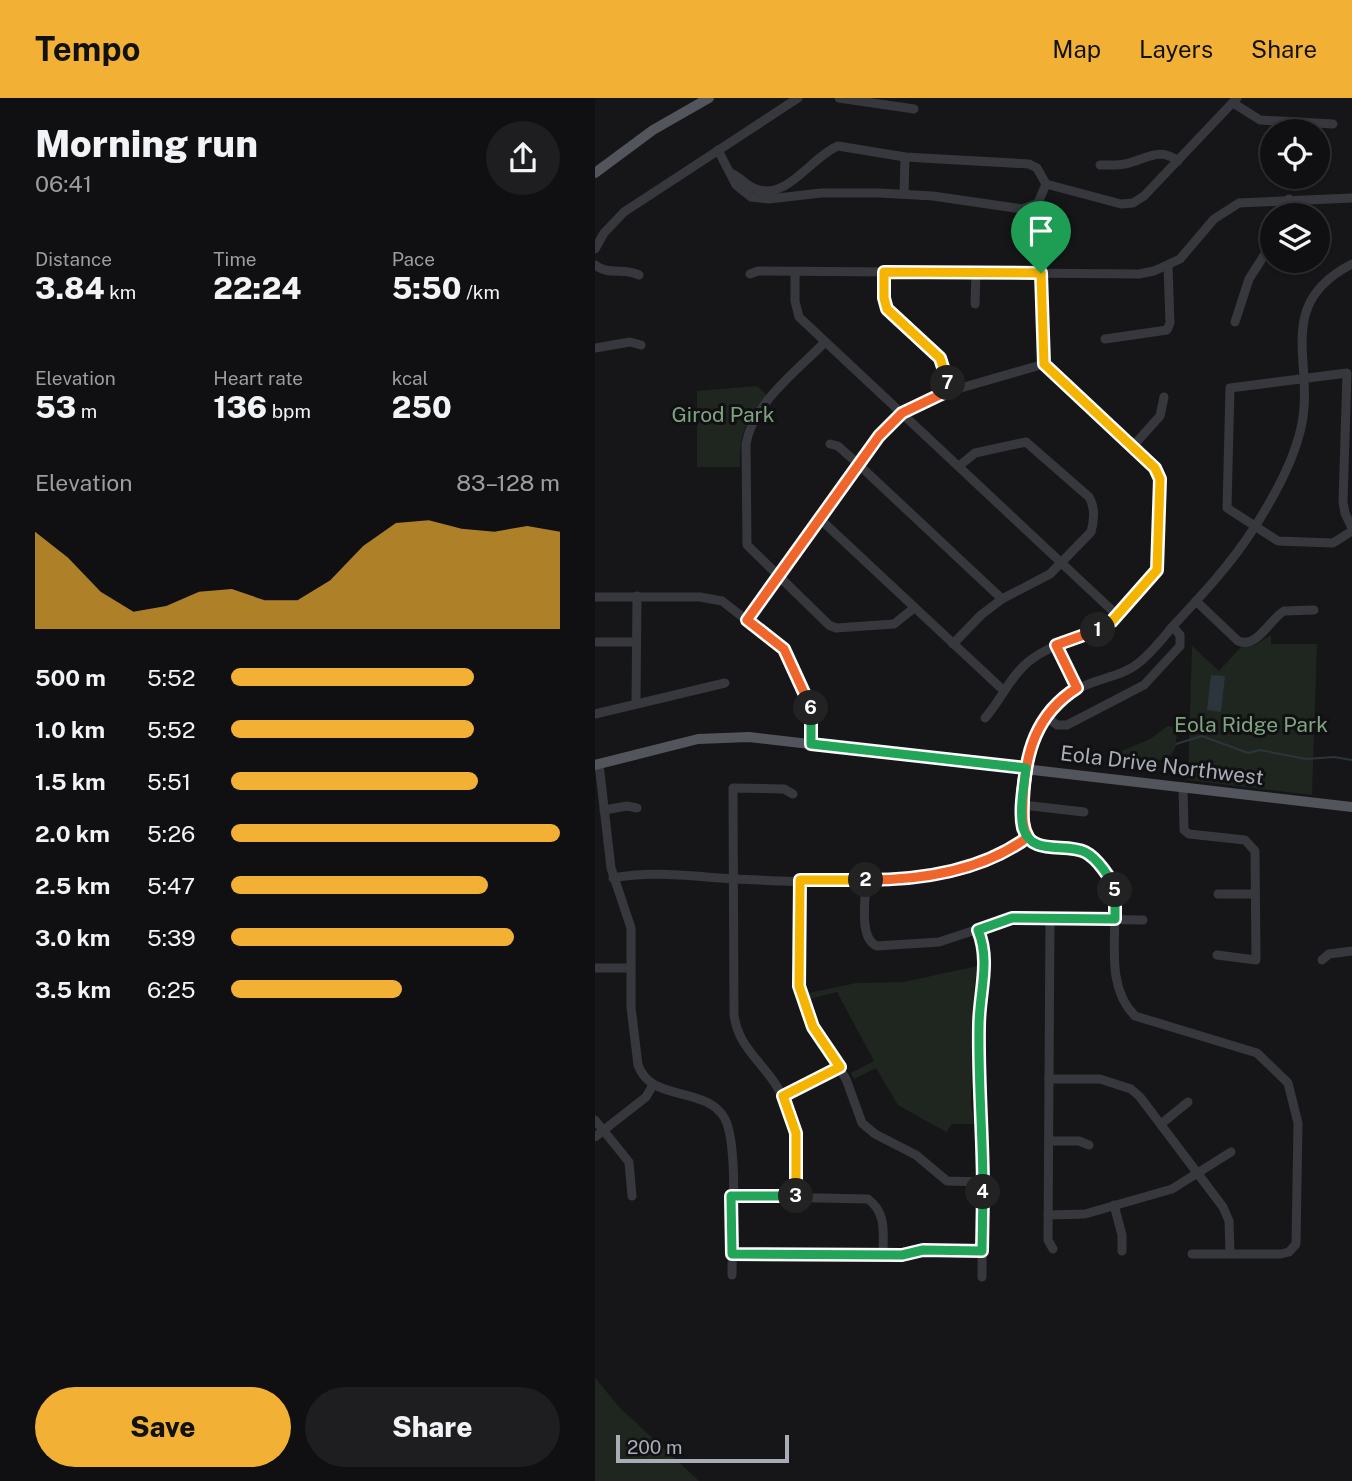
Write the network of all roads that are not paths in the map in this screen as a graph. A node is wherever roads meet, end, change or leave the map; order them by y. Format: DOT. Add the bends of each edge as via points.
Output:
graph roads {
  1 [pos="709,98"];
  2 [pos="798,98"];
  3 [pos="839,98"];
  4 [pos="1235,100"];
  5 [pos="914,109"];
  6 [pos="1333,124"];
  7 [pos="718,150"];
  8 [pos="905,157"];
  9 [pos="1178,161"];
  10 [pos="1100,165"];
  11 [pos="595,173"];
  12 [pos="733,174"];
  13 [pos="1046,184"];
  14 [pos="904,194"];
  15 [pos="1352,198"];
  16 [pos="1289,199"];
  17 [pos="1289,203"];
  18 [pos="595,249"];
  19 [pos="1260,261"];
  20 [pos="1352,264"];
  21 [pos="595,265"];
  22 [pos="1168,266"];
  23 [pos="795,272"];
  24 [pos="884,272"];
  25 [pos="976,272"];
  26 [pos="1041,273"];
  27 [pos="750,274"];
  28 [pos="639,275"];
  29 [pos="975,304"];
  30 [pos="1235,322"];
  31 [pos="1105,339"];
  32 [pos="825,342"];
  33 [pos="641,345"];
  34 [pos="595,348"];
  35 [pos="1044,364"];
  36 [pos="1303,378"];
  37 [pos="950,390"];
  38 [pos="1164,397"];
  39 [pos="902,413"];
  40 [pos="830,444"];
  41 [pos="1133,446"];
  42 [pos="858,464"];
  43 [pos="959,466"];
  44 [pos="820,519"];
  45 [pos="1255,527"];
  46 [pos="1352,529"];
  47 [pos="1062,563"];
  48 [pos="778,577"];
  49 [pos="637,596"];
  50 [pos="595,597"];
  51 [pos="1002,599"];
  52 [pos="1196,601"];
  53 [pos="914,607"];
  54 [pos="1314,610"];
  55 [pos="1117,615"];
  56 [pos="747,620"];
  57 [pos="1173,627"];
  58 [pos="595,642"];
  59 [pos="636,642"];
  60 [pos="953,644"];
  61 [pos="1056,645"];
  62 [pos="725,683"];
  63 [pos="1077,688"];
  64 [pos="1003,690"];
  65 [pos="636,703"];
  66 [pos="595,713"];
  67 [pos="1045,716"];
  68 [pos="985,718"];
  69 [pos="811,744"];
  70 [pos="597,765"];
  71 [pos="1026,768"];
  72 [pos="1183,787"];
  73 [pos="793,794"];
  74 [pos="1023,805"];
  75 [pos="1352,807"];
  76 [pos="636,808"];
  77 [pos="604,810"];
  78 [pos="1084,812"];
  79 [pos="1028,837"];
  80 [pos="613,877"];
  81 [pos="734,879"];
  82 [pos="800,880"];
  83 [pos="866,880"];
  84 [pos="1218,894"];
  85 [pos="1255,894"];
  86 [pos="1050,918"];
  87 [pos="1115,919"];
  88 [pos="1143,920"];
  89 [pos="978,930"];
  90 [pos="1352,951"];
  91 [pos="1217,955"];
  92 [pos="1322,960"];
  93 [pos="595,968"];
  94 [pos="631,968"];
  95 [pos="840,1067"];
  96 [pos="1049,1079"];
  97 [pos="653,1085"];
  98 [pos="783,1096"];
  99 [pos="1188,1102"];
  100 [pos="595,1120"];
  101 [pos="1161,1124"];
  102 [pos="599,1134"];
  103 [pos="1049,1141"];
  104 [pos="1089,1145"];
  105 [pos="1231,1152"];
  106 [pos="1198,1173"];
  107 [pos="983,1182"];
  108 [pos="632,1196"];
  109 [pos="731,1196"];
  110 [pos="799,1196"];
  111 [pos="1114,1205"];
  112 [pos="1048,1215"];
  113 [pos="1053,1249"];
  114 [pos="982,1251"];
  115 [pos="1122,1251"];
  116 [pos="1230,1253"];
  117 [pos="732,1254"];
  118 [pos="1192,1254"];
  119 [pos="883,1255"];
  120 [pos="732,1275"];
  121 [pos="982,1277"];
  1 -- 11 [label="main road" via="653,130"];
  2 -- 7 [label="street"];
  3 -- 5 [label="street"];
  4 -- 6 [label="street" via="1260,120"];
  4 -- 9 [label="street"];
  7 -- 12 [label="street"];
  7 -- 18 [label="street" via="624,212"];
  8 -- 12 [label="street" via="838,145 774,190 754,189"];
  8 -- 13 [label="street" via="1029,164 1037,168"];
  8 -- 14 [label="street"];
  9 -- 10 [label="street" via="1155,154 1126,164"];
  9 -- 13 [label="street" via="1133,203 1121,204"];
  12 -- 14 [label="street" via="751,197"];
  13 -- 14 [label="street" via="1038,203 1022,209"];
  15 -- 16 [label="street"];
  16 -- 17 [label="street"];
  16 -- 22 [label="street" via="1255,200 1224,209 1191,250"];
  19 -- 30 [label="street" via="1248,279"];
  20 -- 36 [label="street" via="1329,280 1309,307 1300,343"];
  21 -- 28 [label="street"];
  22 -- 26 [label="street" via="1139,274"];
  22 -- 31 [label="street" via="1167,330"];
  23 -- 24 [label="street"];
  23 -- 27 [label="street"];
  23 -- 32 [label="street" via="796,310"];
  24 -- 25 [label="street"];
  24 -- 37 [label="street" via="887,309 940,358"];
  25 -- 26 [label="street"];
  25 -- 29 [label="street"];
  26 -- 35 [label="street"];
  32 -- 39 [label="street"];
  32 -- 48 [label="street" via="763,407 748,430 745,537 751,551"];
  33 -- 34 [label="street" via="631,342"];
  35 -- 37 [label="street"];
  35 -- 41 [label="street"];
  36 -- 45 [label="street" via="1304,413 1296,447"];
  36 -- 45 [label="street" via="1230,388 1226,503 1230,512"];
  36 -- 46 [label="street" via="1347,373 1343,502"];
  37 -- 39 [label="street"];
  38 -- 41 [label="street" via="1160,416"];
  39 -- 42 [label="street"];
  39 -- 43 [label="street"];
  40 -- 42 [label="street"];
  41 -- 55 [label="street" via="1160,479 1158,563 1154,576"];
  42 -- 44 [label="street"];
  42 -- 51 [label="street"];
  43 -- 47 [label="street"];
  43 -- 47 [label="street" via="975,453 1026,442 1089,497 1091,532"];
  44 -- 48 [label="street"];
  44 -- 53 [label="street"];
  45 -- 46 [label="street" via="1285,543 1333,543"];
  45 -- 52 [label="street"];
  47 -- 51 [label="street"];
  47 -- 55 [label="street"];
  48 -- 53 [label="street" via="836,628 894,624"];
  48 -- 56 [label="street"];
  49 -- 50 [label="street"];
  49 -- 56 [label="street" via="714,598"];
  49 -- 59 [label="street"];
  51 -- 60 [label="street"];
  52 -- 54 [label="street" via="1245,643 1253,641 1284,611"];
  52 -- 57 [label="street"];
  53 -- 60 [label="street"];
  55 -- 61 [label="street" via="1105,627"];
  56 -- 69 [label="street" via="784,649 811,709"];
  57 -- 63 [label="street" via="1135,666"];
  57 -- 67 [label="street" via="1180,635 1180,646 1144,685 1067,725 1057,725"];
  58 -- 59 [label="street"];
  59 -- 65 [label="street"];
  60 -- 64 [label="street"];
  61 -- 63 [label="street"];
  61 -- 64 [label="street" via="1028,662"];
  62 -- 65 [label="street"];
  63 -- 67 [label="street"];
  64 -- 68 [label="street"];
  65 -- 66 [label="street"];
  67 -- 71 [label="street" via="1031,744"];
  69 -- 70 [label="main road, Eola Drive Northwest" via="713,738"];
  69 -- 71 [label="main road, Eola Drive Northwest"];
  70 -- 77 [label="street"];
  71 -- 72 [label="main road, Eola Drive Northwest"];
  71 -- 74 [label="street"];
  72 -- 75 [label="main road, Eola Drive Northwest"];
  72 -- 85 [label="street" via="1184,830 1245,840 1254,847"];
  73 -- 81 [label="street" via="784,789 733,788"];
  74 -- 78 [label="street"];
  74 -- 79 [label="street"];
  76 -- 77 [label="street"];
  77 -- 80 [label="street"];
  79 -- 83 [label="street" via="955,870 911,879"];
  79 -- 87 [label="street" via="1036,844 1081,851 1090,857 1112,882"];
  80 -- 81 [label="street"];
  80 -- 94 [label="street" via="631,928"];
  81 -- 82 [label="street"];
  81 -- 98 [label="street" via="735,1023 745,1047"];
  82 -- 83 [label="street"];
  82 -- 95 [label="street" via="799,986 813,1027"];
  83 -- 89 [label="street" via="866,933 877,946 920,945"];
  84 -- 85 [label="street"];
  85 -- 91 [label="street" via="1256,960"];
  86 -- 87 [label="street"];
  86 -- 89 [label="street" via="1012,918"];
  86 -- 96 [label="street"];
  87 -- 88 [label="street"];
  87 -- 116 [label="street" via="1118,993 1135,1016 1257,1053 1280,1072 1295,1100 1299,1123 1296,1244 1281,1254"];
  89 -- 107 [label="street" via="984,944 979,1037"];
  90 -- 92 [label="street" via="1329,954"];
  93 -- 94 [label="street"];
  94 -- 97 [label="street" via="638,1065"];
  95 -- 98 [label="street"];
  95 -- 107 [label="street" via="856,1112 869,1129 903,1146 947,1181"];
  96 -- 101 [label="street" via="1100,1079 1121,1084 1140,1097"];
  96 -- 103 [label="street"];
  97 -- 102 [label="street" via="646,1097"];
  97 -- 109 [label="street" via="711,1104 724,1118 731,1135"];
  98 -- 110 [label="street" via="796,1133"];
  99 -- 101 [label="street"];
  100 -- 102 [label="street"];
  101 -- 106 [label="street"];
  102 -- 108 [label="street" via="629,1162"];
  103 -- 104 [label="street"];
  103 -- 112 [label="street"];
  105 -- 106 [label="street"];
  106 -- 111 [label="street" via="1171,1189"];
  106 -- 116 [label="street" via="1229,1221"];
  107 -- 114 [label="street"];
  109 -- 110 [label="street"];
  109 -- 117 [label="street"];
  110 -- 119 [label="street" via="860,1197 873,1203 883,1219"];
  111 -- 112 [label="street" via="1085,1213"];
  111 -- 115 [label="street"];
  112 -- 113 [label="street" via="1048,1240"];
  114 -- 119 [label="street"];
  114 -- 121 [label="street"];
  116 -- 118 [label="street"];
  117 -- 119 [label="street"];
  117 -- 120 [label="street"];
}
